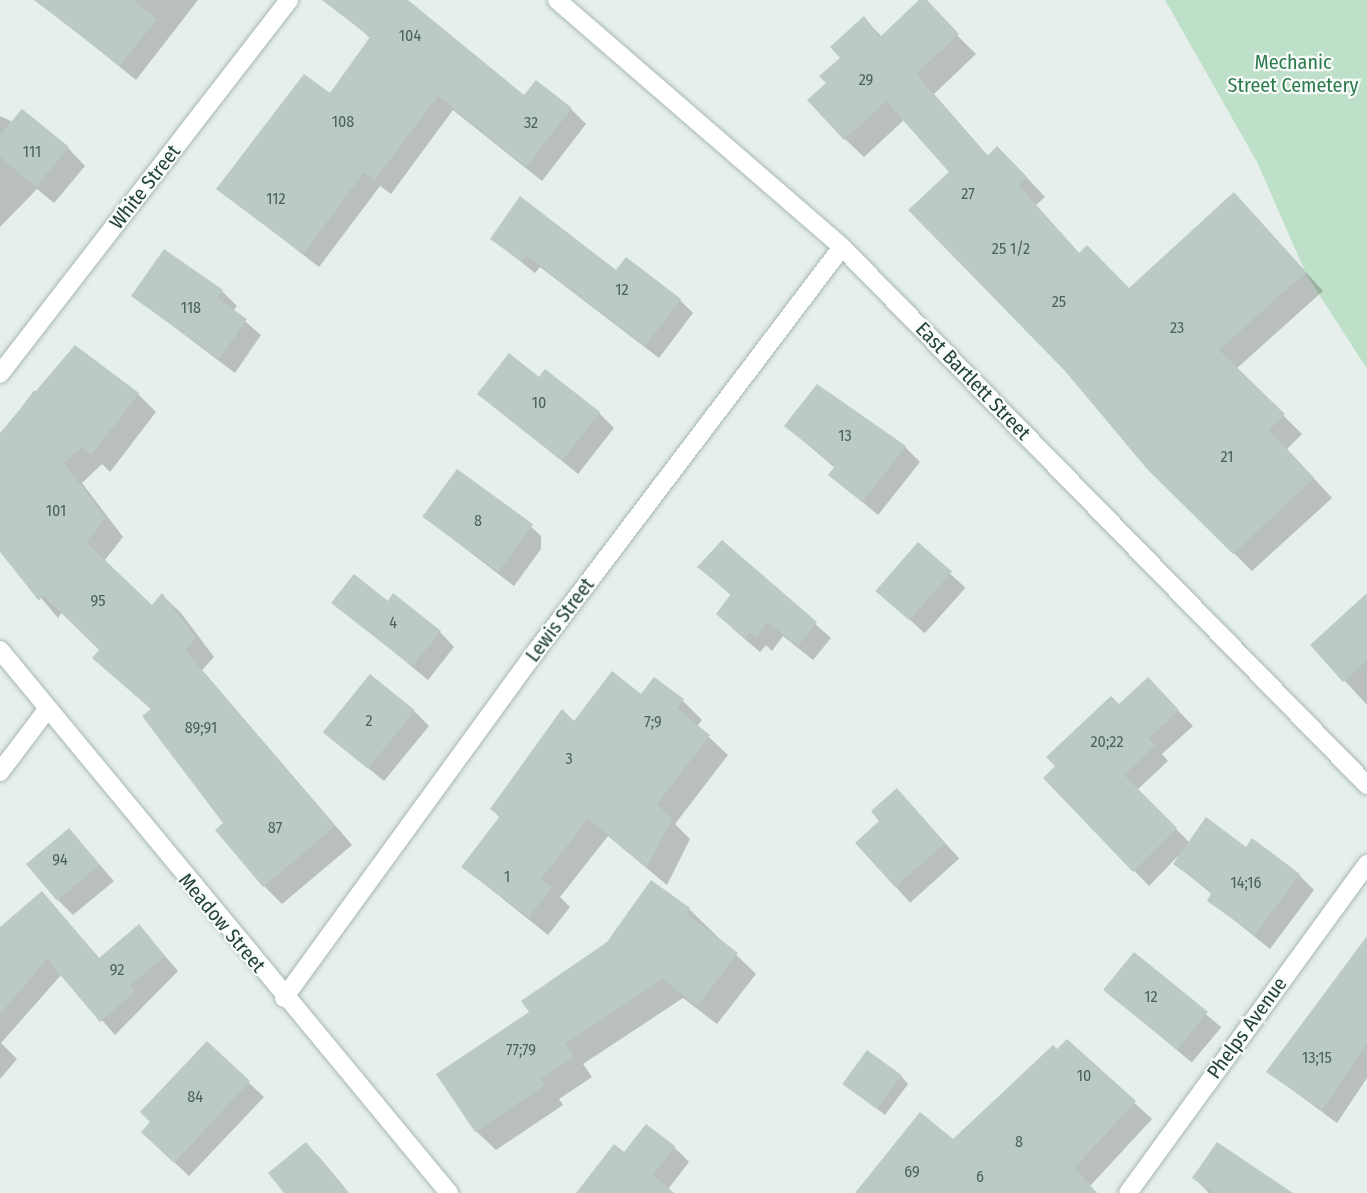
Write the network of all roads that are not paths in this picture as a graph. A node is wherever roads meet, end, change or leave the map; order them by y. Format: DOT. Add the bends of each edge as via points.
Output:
graph roads {
  1 [pos="290,0"];
  2 [pos="557,0"];
  3 [pos="842,247"];
  4 [pos="0,374"];
  5 [pos="0,650"];
  6 [pos="46,711"];
  7 [pos="0,772"];
  8 [pos="1367,785"];
  9 [pos="1367,864"];
  10 [pos="284,998"];
  11 [pos="449,1193"];
  12 [pos="1128,1193"];
  1 -- 4 [label="street, White Street"];
  2 -- 3 [label="street, East Bartlett Street"];
  3 -- 8 [label="street, East Bartlett Street"];
  3 -- 10 [label="street, Lewis Street" via="537,650"];
  5 -- 6 [label="street, Meadow Street"];
  6 -- 7 [label="street"];
  6 -- 10 [label="street, Meadow Street"];
  9 -- 12 [label="street, Phelps Avenue"];
  10 -- 11 [label="street, Meadow Street"];
}
